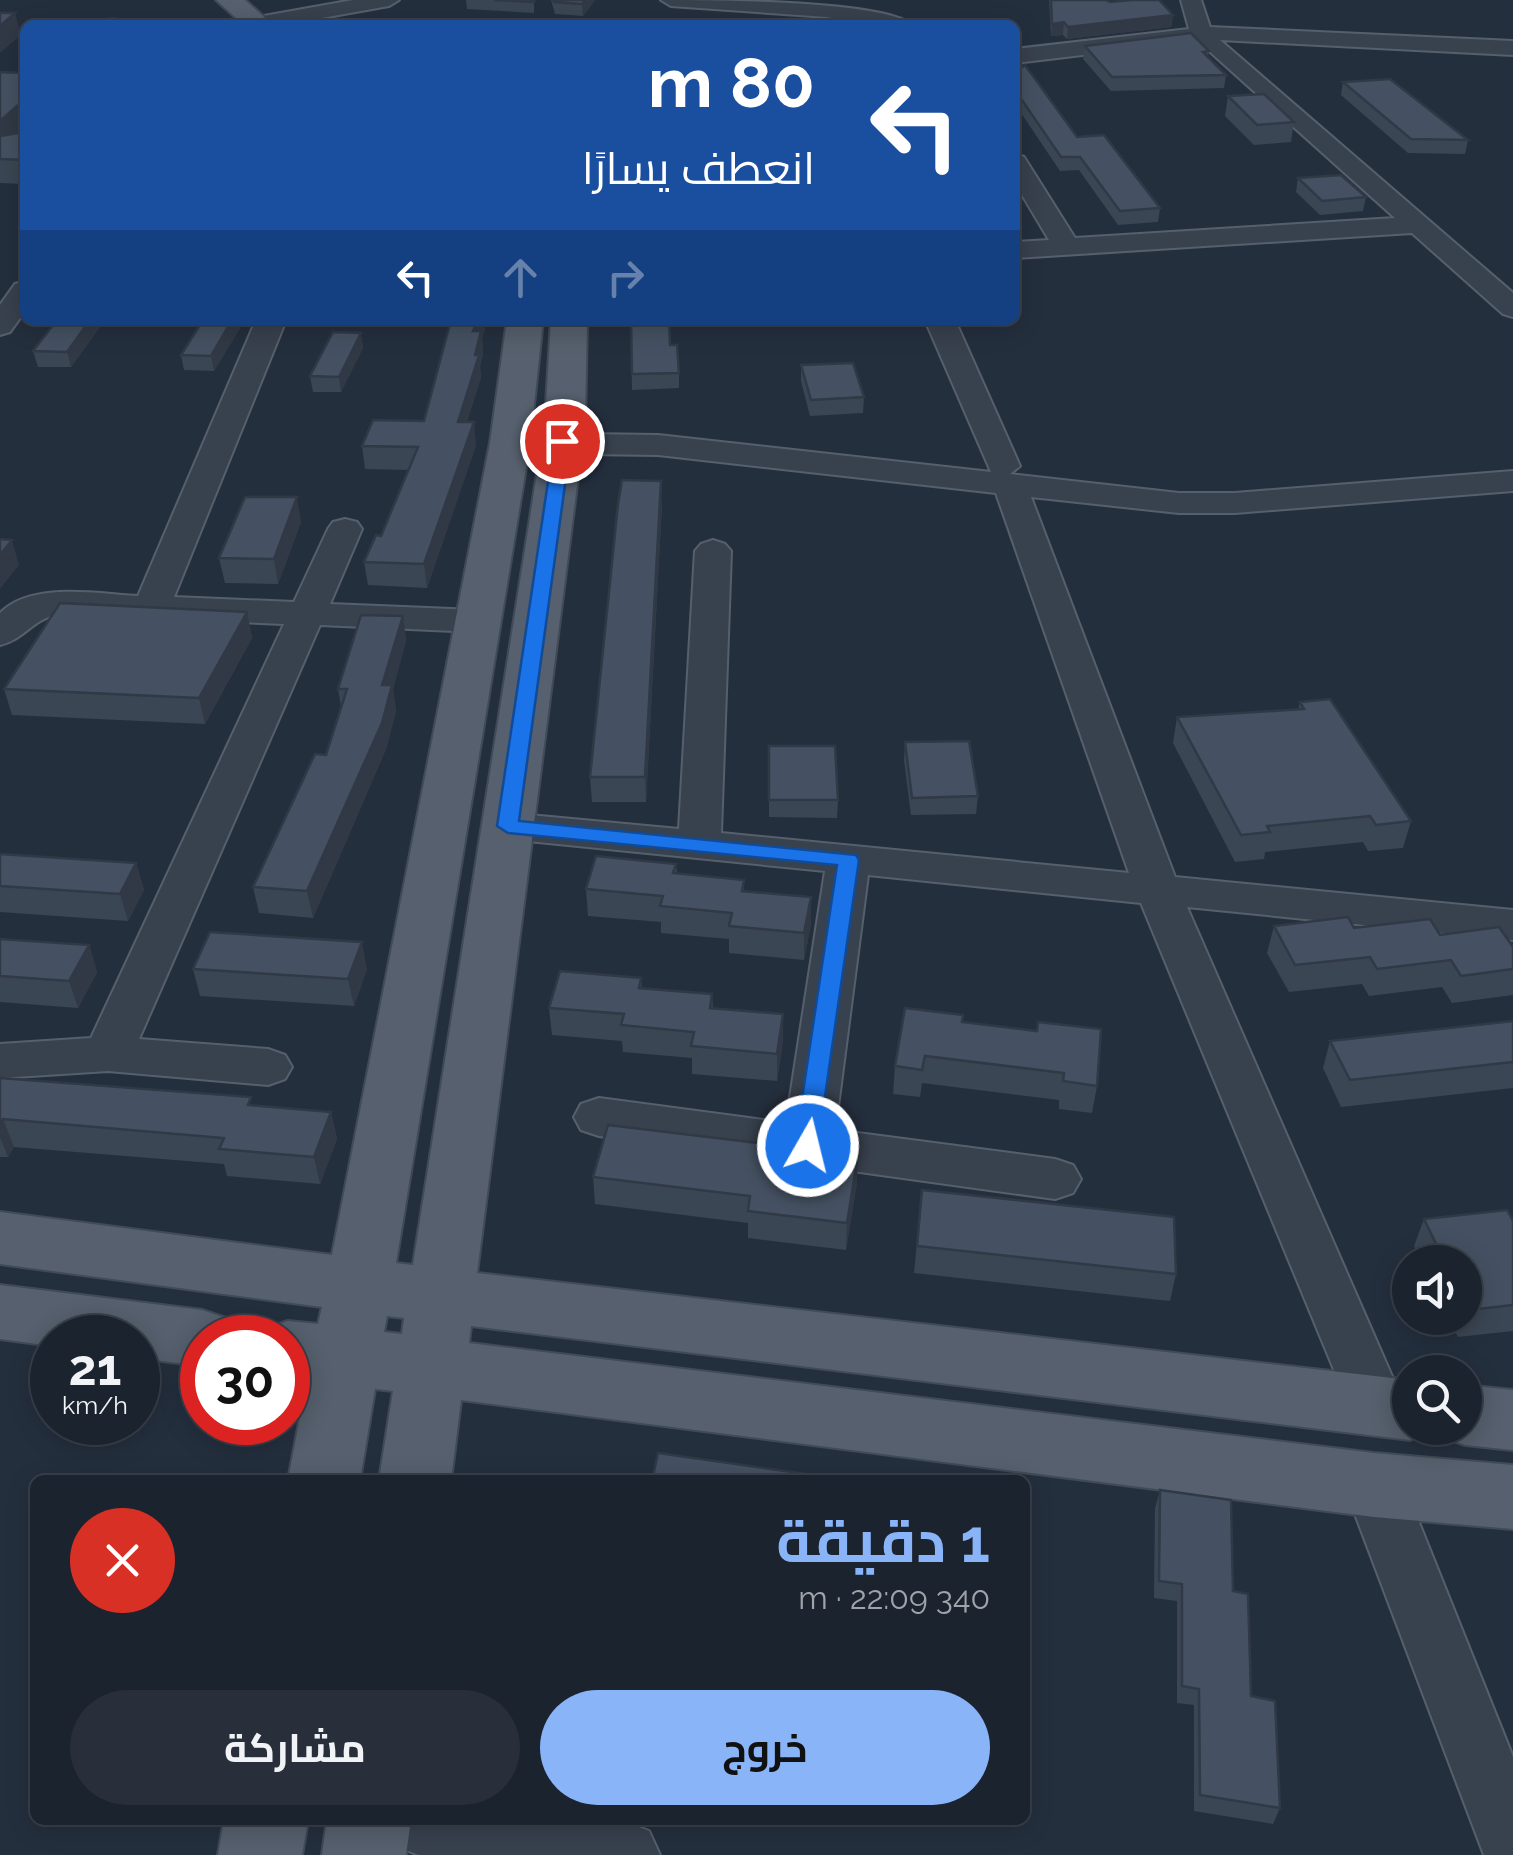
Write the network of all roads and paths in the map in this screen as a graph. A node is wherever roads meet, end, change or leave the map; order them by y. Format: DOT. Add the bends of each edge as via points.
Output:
graph roads {
  1 [pos="390,0"];
  2 [pos="671,0"];
  3 [pos="1191,0"];
  4 [pos="1215,0"];
  5 [pos="218,12"];
  6 [pos="245,20"];
  7 [pos="281,20"];
  8 [pos="876,20"];
  9 [pos="1215,34"];
  10 [pos="1513,48"];
  11 [pos="1020,55"];
  12 [pos="1020,170"];
  13 [pos="1416,225"];
  14 [pos="1067,247"];
  15 [pos="1020,250"];
  16 [pos="1513,276"];
  17 [pos="20,297"];
  18 [pos="1513,308"];
  19 [pos="270,325"];
  20 [pos="525,325"];
  21 [pos="569,325"];
  22 [pos="942,325"];
  23 [pos="0,326"];
  24 [pos="538,432"];
  25 [pos="1513,460"];
  26 [pos="1007,477"];
  27 [pos="1513,481"];
  28 [pos="345,529"];
  29 [pos="713,551"];
  30 [pos="152,606"];
  31 [pos="307,614"];
  32 [pos="476,622"];
  33 [pos="0,634"];
  34 [pos="508,826"];
  35 [pos="699,845"];
  36 [pos="848,860"];
  37 [pos="1157,889"];
  38 [pos="1513,925"];
  39 [pos="108,1054"];
  40 [pos="0,1062"];
  41 [pos="268,1066"];
  42 [pos="599,1117"];
  43 [pos="808,1146"];
  44 [pos="1055,1179"];
  45 [pos="0,1238"];
  46 [pos="358,1285"];
  47 [pos="442,1296"];
  48 [pos="0,1312"];
  49 [pos="180,1335"];
  50 [pos="316,1353"];
  51 [pos="430,1367"];
  52 [pos="1392,1406"];
  53 [pos="1392,1408"];
  54 [pos="1482,1417"];
  55 [pos="1513,1420"];
  56 [pos="324,1475"];
  57 [pos="416,1475"];
  58 [pos="1374,1484"];
  59 [pos="1513,1498"];
  60 [pos="265,1825"];
  61 [pos="367,1825"];
  62 [pos="436,1825"];
  63 [pos="1513,1842"];
  64 [pos="260,1855"];
  65 [pos="364,1855"];
  66 [pos="625,1855"];
  1 -- 7 [label="street"];
  2 -- 8 [label="street"];
  3 -- 9 [label="street"];
  4 -- 9 [label="street"];
  5 -- 6 [label="main road"];
  9 -- 10 [label="street"];
  9 -- 11 [label="street"];
  9 -- 13 [label="street"];
  9 -- 16 [label="street"];
  12 -- 14 [label="street"];
  13 -- 14 [label="street"];
  13 -- 18 [label="street"];
  14 -- 15 [label="street"];
  17 -- 23 [label="street"];
  19 -- 30 [label="street"];
  20 -- 24 [label="main road"];
  21 -- 24 [label="main road"];
  22 -- 26 [label="street"];
  24 -- 26 [label="street"];
  24 -- 32 [label="main road"];
  24 -- 34 [label="main road"];
  25 -- 26 [label="street" via="1224,482"];
  26 -- 27 [label="street" via="1122,500 1235,503"];
  26 -- 37 [label="street"];
  28 -- 31 [label="street"];
  29 -- 35 [label="street"];
  30 -- 31 [label="street"];
  30 -- 33 [label="street" via="56,603 22,612"];
  31 -- 32 [label="street"];
  31 -- 39 [label="street"];
  32 -- 46 [label="main road"];
  34 -- 35 [label="street"];
  34 -- 47 [label="main road"];
  35 -- 36 [label="street"];
  36 -- 37 [label="street"];
  36 -- 43 [label="street"];
  37 -- 38 [label="street"];
  37 -- 52 [label="street"];
  39 -- 40 [label="street"];
  39 -- 41 [label="street"];
  42 -- 43 [label="street"];
  43 -- 44 [label="street"];
  45 -- 46 [label="main road"];
  46 -- 47 [label="main road"];
  46 -- 50 [label="main road"];
  47 -- 51 [label="main road"];
  47 -- 53 [label="main road"];
  48 -- 49 [label="main road"];
  50 -- 51 [label="main road"];
  50 -- 56 [label="main road"];
  51 -- 57 [label="main road"];
  51 -- 58 [label="main road"];
  54 -- 55 [label="main road"];
  58 -- 59 [label="main road"];
  58 -- 63 [label="street"];
  60 -- 64 [label="main road"];
  61 -- 65 [label="main road"];
  62 -- 66 [label="street"];
}
